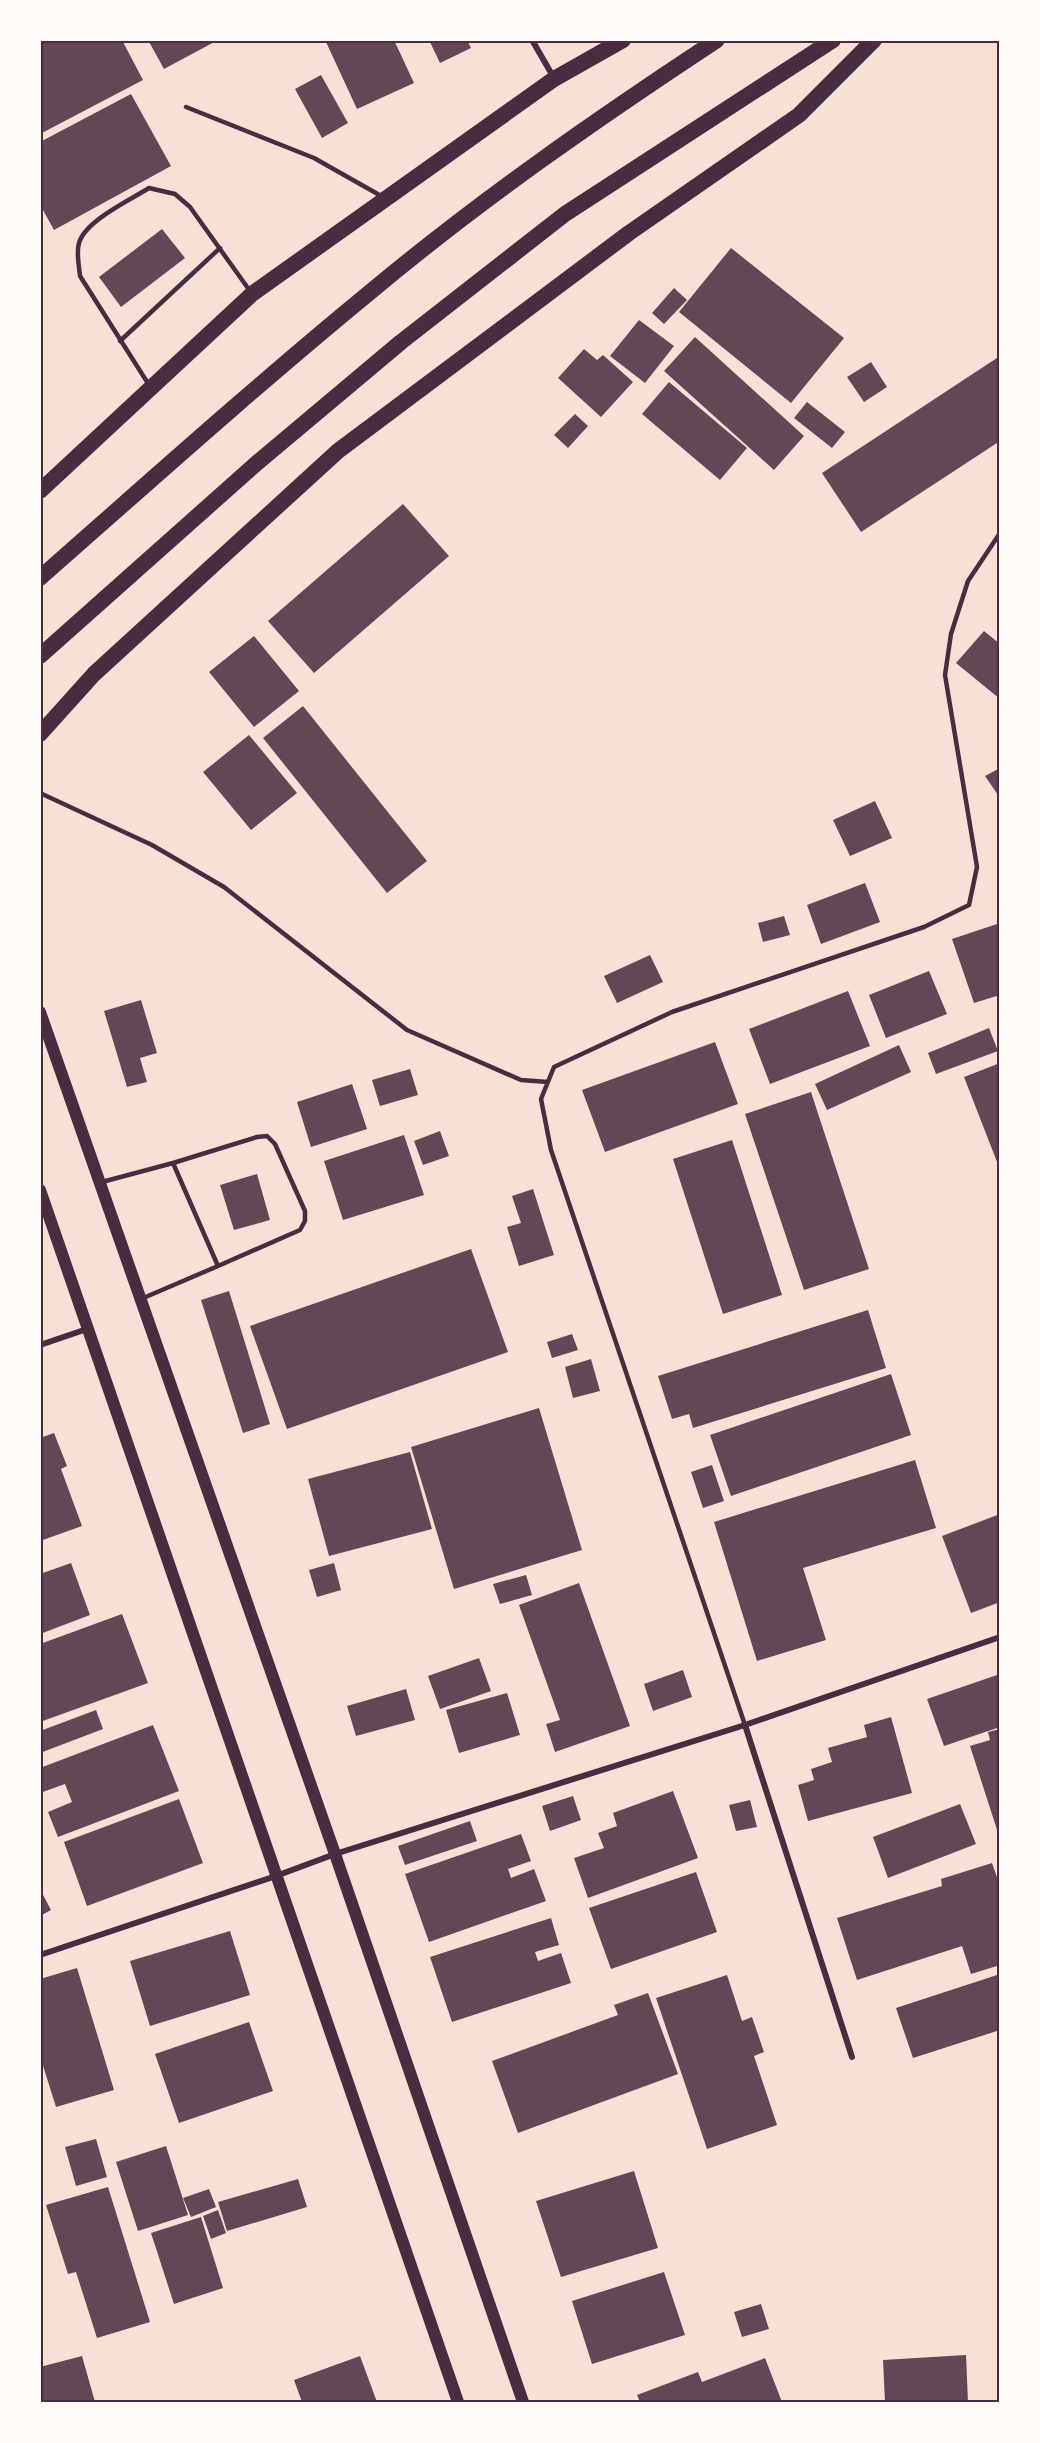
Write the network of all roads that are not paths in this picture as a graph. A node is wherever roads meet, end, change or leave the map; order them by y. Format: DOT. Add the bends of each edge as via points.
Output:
graph roads {
  1 [pos="532,40"];
  2 [pos="623,40"];
  3 [pos="717,40"];
  4 [pos="833,40"];
  5 [pos="874,40"];
  6 [pos="554,79"];
  7 [pos="186,107"];
  8 [pos="386,198"];
  9 [pos="220,248"];
  10 [pos="252,294"];
  11 [pos="120,341"];
  12 [pos="151,387"];
  13 [pos="40,491"];
  14 [pos="999,533"];
  15 [pos="40,578"];
  16 [pos="40,656"];
  17 [pos="40,734"];
  18 [pos="40,793"];
  19 [pos="40,1012"];
  20 [pos="548,1082"];
  21 [pos="173,1162"];
  22 [pos="101,1183"];
  23 [pos="40,1190"];
  24 [pos="218,1266"];
  25 [pos="141,1299"];
  26 [pos="87,1329"];
  27 [pos="40,1345"];
  28 [pos="999,1637"];
  29 [pos="745,1725"];
  30 [pos="335,1854"];
  31 [pos="276,1876"];
  32 [pos="40,1955"];
  33 [pos="852,2057"];
  34 [pos="458,2403"];
  35 [pos="523,2403"];
  1 -- 6 [label="street"];
  2 -- 6 [label="highway"];
  3 -- 15 [label="highway" via="533,165 370,291"];
  4 -- 16 [label="highway" via="565,214 401,342 258,462"];
  5 -- 17 [label="highway" via="799,115 629,233 338,451 94,674"];
  6 -- 8 [label="highway"];
  7 -- 8 [label="lane" via="314,158"];
  8 -- 10 [label="highway"];
  9 -- 10 [label="lane"];
  9 -- 11 [label="lane"];
  9 -- 11 [label="lane" via="190,207 175,194 161,190 149,188 91,225 80,241 80,276"];
  10 -- 12 [label="highway"];
  11 -- 12 [label="lane"];
  12 -- 13 [label="highway"];
  14 -- 20 [label="lane" via="968,581 951,634 945,675 976,867 969,905 924,927 672,1012 554,1067"];
  18 -- 20 [label="lane" via="152,846 224,887 407,1030 521,1080"];
  19 -- 22 [label="main road"];
  20 -- 29 [label="lane" via="542,1099 551,1150"];
  21 -- 22 [label="lane"];
  21 -- 24 [label="lane"];
  21 -- 24 [label="lane" via="267,1136 275,1144 305,1211 300,1230"];
  22 -- 25 [label="main road"];
  23 -- 26 [label="main road"];
  24 -- 25 [label="lane"];
  25 -- 30 [label="main road"];
  26 -- 27 [label="street"];
  26 -- 31 [label="main road"];
  28 -- 29 [label="street"];
  29 -- 30 [label="street"];
  29 -- 33 [label="street"];
  30 -- 31 [label="street"];
  30 -- 35 [label="main road"];
  31 -- 32 [label="street"];
  31 -- 34 [label="main road"];
}
